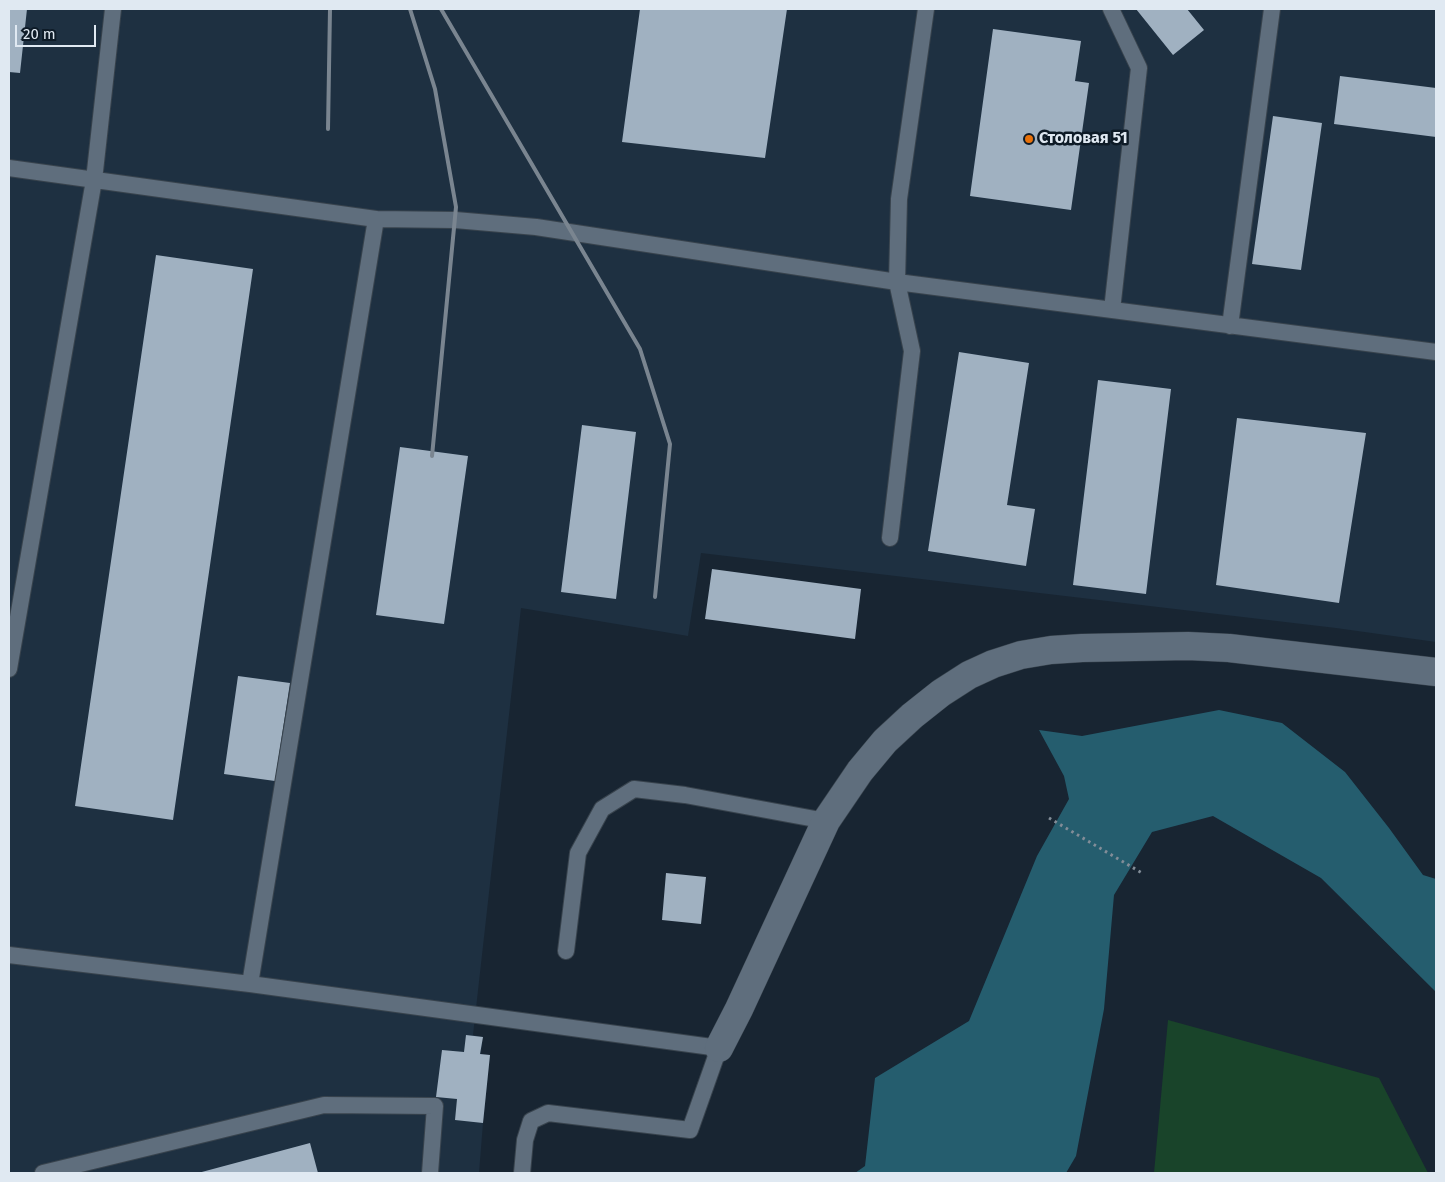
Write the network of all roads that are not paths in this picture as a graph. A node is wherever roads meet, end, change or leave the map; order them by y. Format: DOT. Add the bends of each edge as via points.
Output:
graph roads {
  1 [pos="113,9"];
  2 [pos="926,9"];
  3 [pos="1111,9"];
  4 [pos="1272,9"];
  5 [pos="9,168"];
  6 [pos="94,180"];
  7 [pos="376,219"];
  8 [pos="897,282"];
  9 [pos="1112,310"];
  10 [pos="1230,326"];
  11 [pos="1436,352"];
  12 [pos="890,538"];
  13 [pos="9,669"];
  14 [pos="1436,672"];
  15 [pos="826,821"];
  16 [pos="566,951"];
  17 [pos="9,955"];
  18 [pos="250,984"];
  19 [pos="719,1048"];
  20 [pos="43,1173"];
  21 [pos="430,1173"];
  22 [pos="522,1173"];
  1 -- 6 [label="lane"];
  2 -- 8 [label="lane" via="899,199"];
  3 -- 9 [label="lane" via="1139,68"];
  4 -- 10 [label="lane"];
  5 -- 6 [label="lane"];
  6 -- 7 [label="lane"];
  6 -- 13 [label="lane"];
  7 -- 8 [label="lane" via="455,220 536,227"];
  7 -- 18 [label="lane"];
  8 -- 9 [label="lane"];
  8 -- 12 [label="lane" via="912,350"];
  9 -- 10 [label="lane"];
  10 -- 11 [label="lane"];
  14 -- 15 [label="street" via="1188,646 1082,648 1021,655 969,674 912,716 860,771"];
  15 -- 16 [label="lane" via="634,789 602,809 578,853"];
  15 -- 19 [label="street"];
  17 -- 18 [label="lane"];
  18 -- 19 [label="lane"];
  19 -- 22 [label="lane" via="690,1130 548,1113 531,1121 525,1140"];
  20 -- 21 [label="lane" via="324,1105 435,1106"];
}
